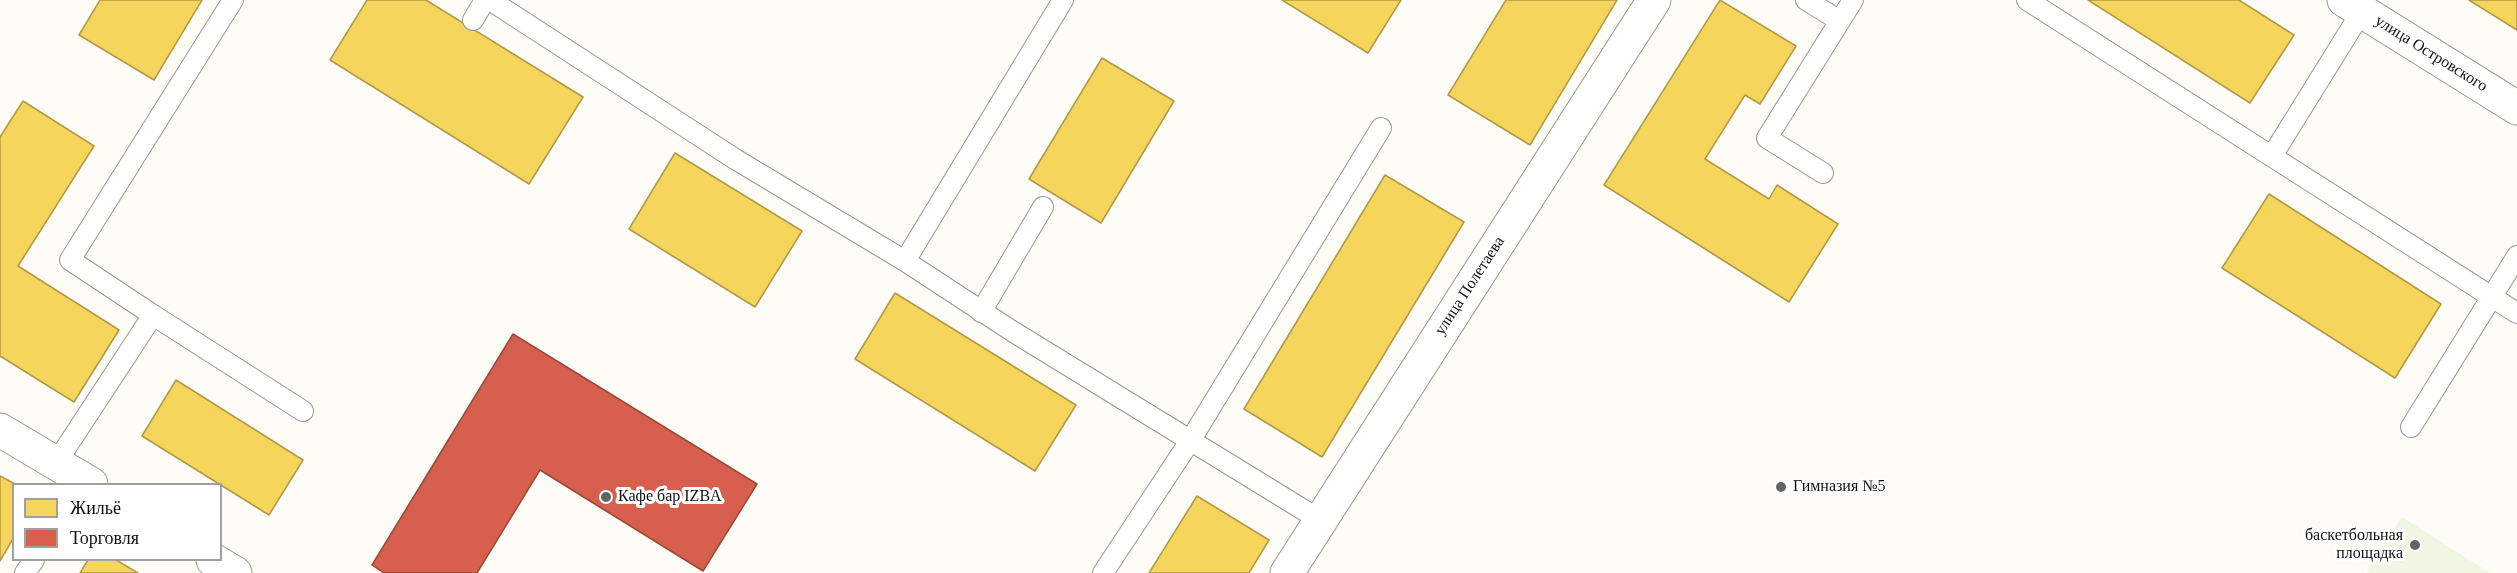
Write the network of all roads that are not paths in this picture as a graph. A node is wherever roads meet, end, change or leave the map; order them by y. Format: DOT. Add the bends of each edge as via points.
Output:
graph roads {
  1 [pos="233,0"];
  2 [pos="485,0"];
  3 [pos="490,0"];
  4 [pos="1063,0"];
  5 [pos="1654,0"];
  6 [pos="1806,0"];
  7 [pos="1853,0"];
  8 [pos="2027,0"];
  9 [pos="2353,5"];
  10 [pos="473,20"];
  11 [pos="1840,21"];
  12 [pos="2517,108"];
  13 [pos="1381,128"];
  14 [pos="2272,156"];
  15 [pos="1823,173"];
  16 [pos="1043,207"];
  17 [pos="2517,256"];
  18 [pos="905,261"];
  19 [pos="2492,297"];
  20 [pos="981,312"];
  21 [pos="2517,313"];
  22 [pos="153,315"];
  23 [pos="303,411"];
  24 [pos="2411,427"];
  25 [pos="0,430"];
  26 [pos="1190,441"];
  27 [pos="61,474"];
  28 [pos="88,483"];
  29 [pos="1320,520"];
  30 [pos="215,561"];
  31 [pos="235,573"];
  32 [pos="1103,573"];
  33 [pos="1287,573"];
  1 -- 22 [label="lane" via="70,260"];
  2 -- 10 [label="lane"];
  3 -- 18 [label="lane" via="735,159"];
  4 -- 18 [label="lane"];
  5 -- 29 [label="street, улица Полетаева"];
  6 -- 11 [label="lane"];
  7 -- 11 [label="lane"];
  8 -- 14 [label="lane"];
  9 -- 12 [label="street, улица Островского"];
  9 -- 14 [label="lane"];
  11 -- 15 [label="lane" via="1767,138"];
  13 -- 26 [label="lane"];
  14 -- 19 [label="lane"];
  16 -- 20 [label="lane"];
  17 -- 19 [label="lane"];
  18 -- 20 [label="lane"];
  19 -- 21 [label="lane"];
  19 -- 24 [label="lane"];
  20 -- 26 [label="lane"];
  22 -- 23 [label="lane"];
  22 -- 27 [label="lane"];
  25 -- 27 [label="street"];
  26 -- 29 [label="lane"];
  26 -- 32 [label="lane"];
  27 -- 28 [label="street"];
  29 -- 33 [label="street, улица Полетаева"];
  30 -- 31 [label="street"];
}
